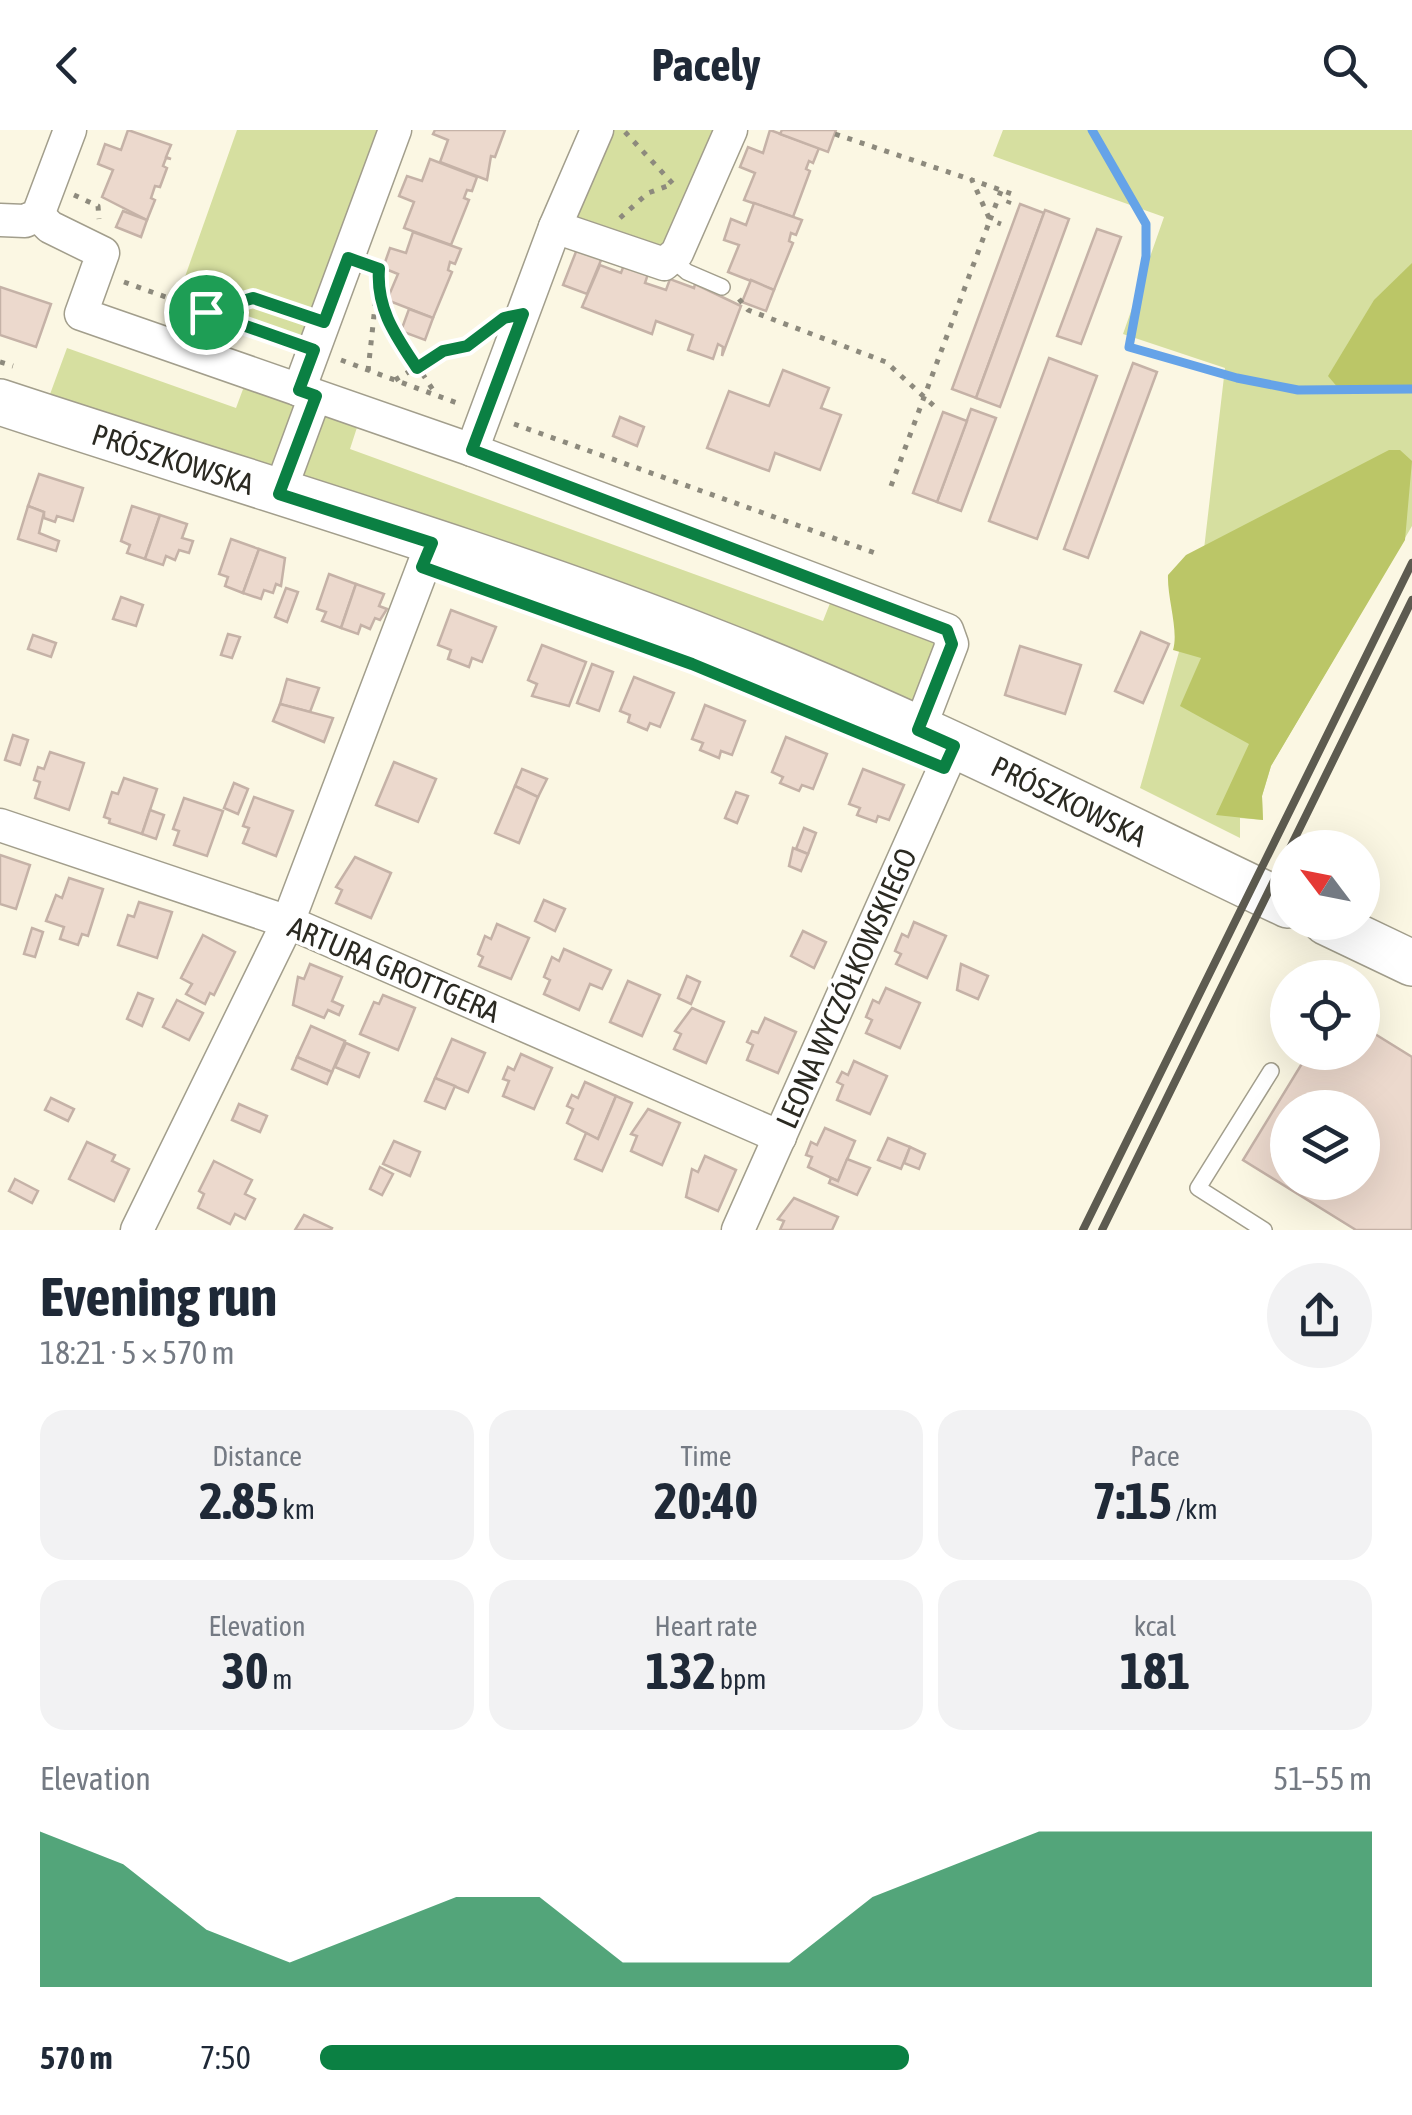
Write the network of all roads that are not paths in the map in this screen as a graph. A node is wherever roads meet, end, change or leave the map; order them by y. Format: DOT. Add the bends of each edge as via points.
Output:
graph roads {
  1 [pos="70,130"];
  2 [pos="395,130"];
  3 [pos="597,130"];
  4 [pos="731,130"];
  5 [pos="38,216"];
  6 [pos="0,220"];
  7 [pos="555,227"];
  8 [pos="672,259"];
  9 [pos="722,287"];
  10 [pos="307,393"];
  11 [pos="0,402"];
  12 [pos="472,450"];
  13 [pos="279,494"];
  14 [pos="432,543"];
  15 [pos="936,738"];
  16 [pos="0,825"];
  17 [pos="1270,896"];
  18 [pos="288,922"];
  19 [pos="1363,940"];
  20 [pos="1412,964"];
  21 [pos="1271,1071"];
  22 [pos="780,1137"];
  23 [pos="137,1230"];
  24 [pos="738,1230"];
  25 [pos="1264,1230"];
  1 -- 5 [label="street"];
  2 -- 10 [label="street" via="319,336"];
  3 -- 7 [label="street"];
  4 -- 8 [label="street"];
  5 -- 6 [label="street"];
  5 -- 10 [label="street, LEONA WYCZÓŁKOWSKIEGO" via="103,253 80,314"];
  7 -- 8 [label="street" via="656,265"];
  7 -- 12 [label="street"];
  8 -- 9 [label="lane"];
  10 -- 12 [label="street, LEONA WYCZÓŁKOWSKIEGO"];
  10 -- 13 [label="street"];
  11 -- 13 [label="main road, PRÓSZKOWSKA"];
  12 -- 15 [label="street, LEONA WYCZÓŁKOWSKIEGO" via="947,630 952,644"];
  13 -- 14 [label="main road, PRÓSZKOWSKA"];
  14 -- 15 [label="main road, PRÓSZKOWSKA" via="715,642"];
  14 -- 18 [label="street"];
  15 -- 17 [label="main road, PRÓSZKOWSKA"];
  15 -- 22 [label="street, LEONA WYCZÓŁKOWSKIEGO"];
  16 -- 18 [label="street, ARTURA GROTTGERA"];
  18 -- 22 [label="street, ARTURA GROTTGERA"];
  18 -- 23 [label="street"];
  19 -- 20 [label="main road"];
  21 -- 25 [label="lane" via="1198,1188"];
  22 -- 24 [label="street, LEONA WYCZÓŁKOWSKIEGO"];
}
